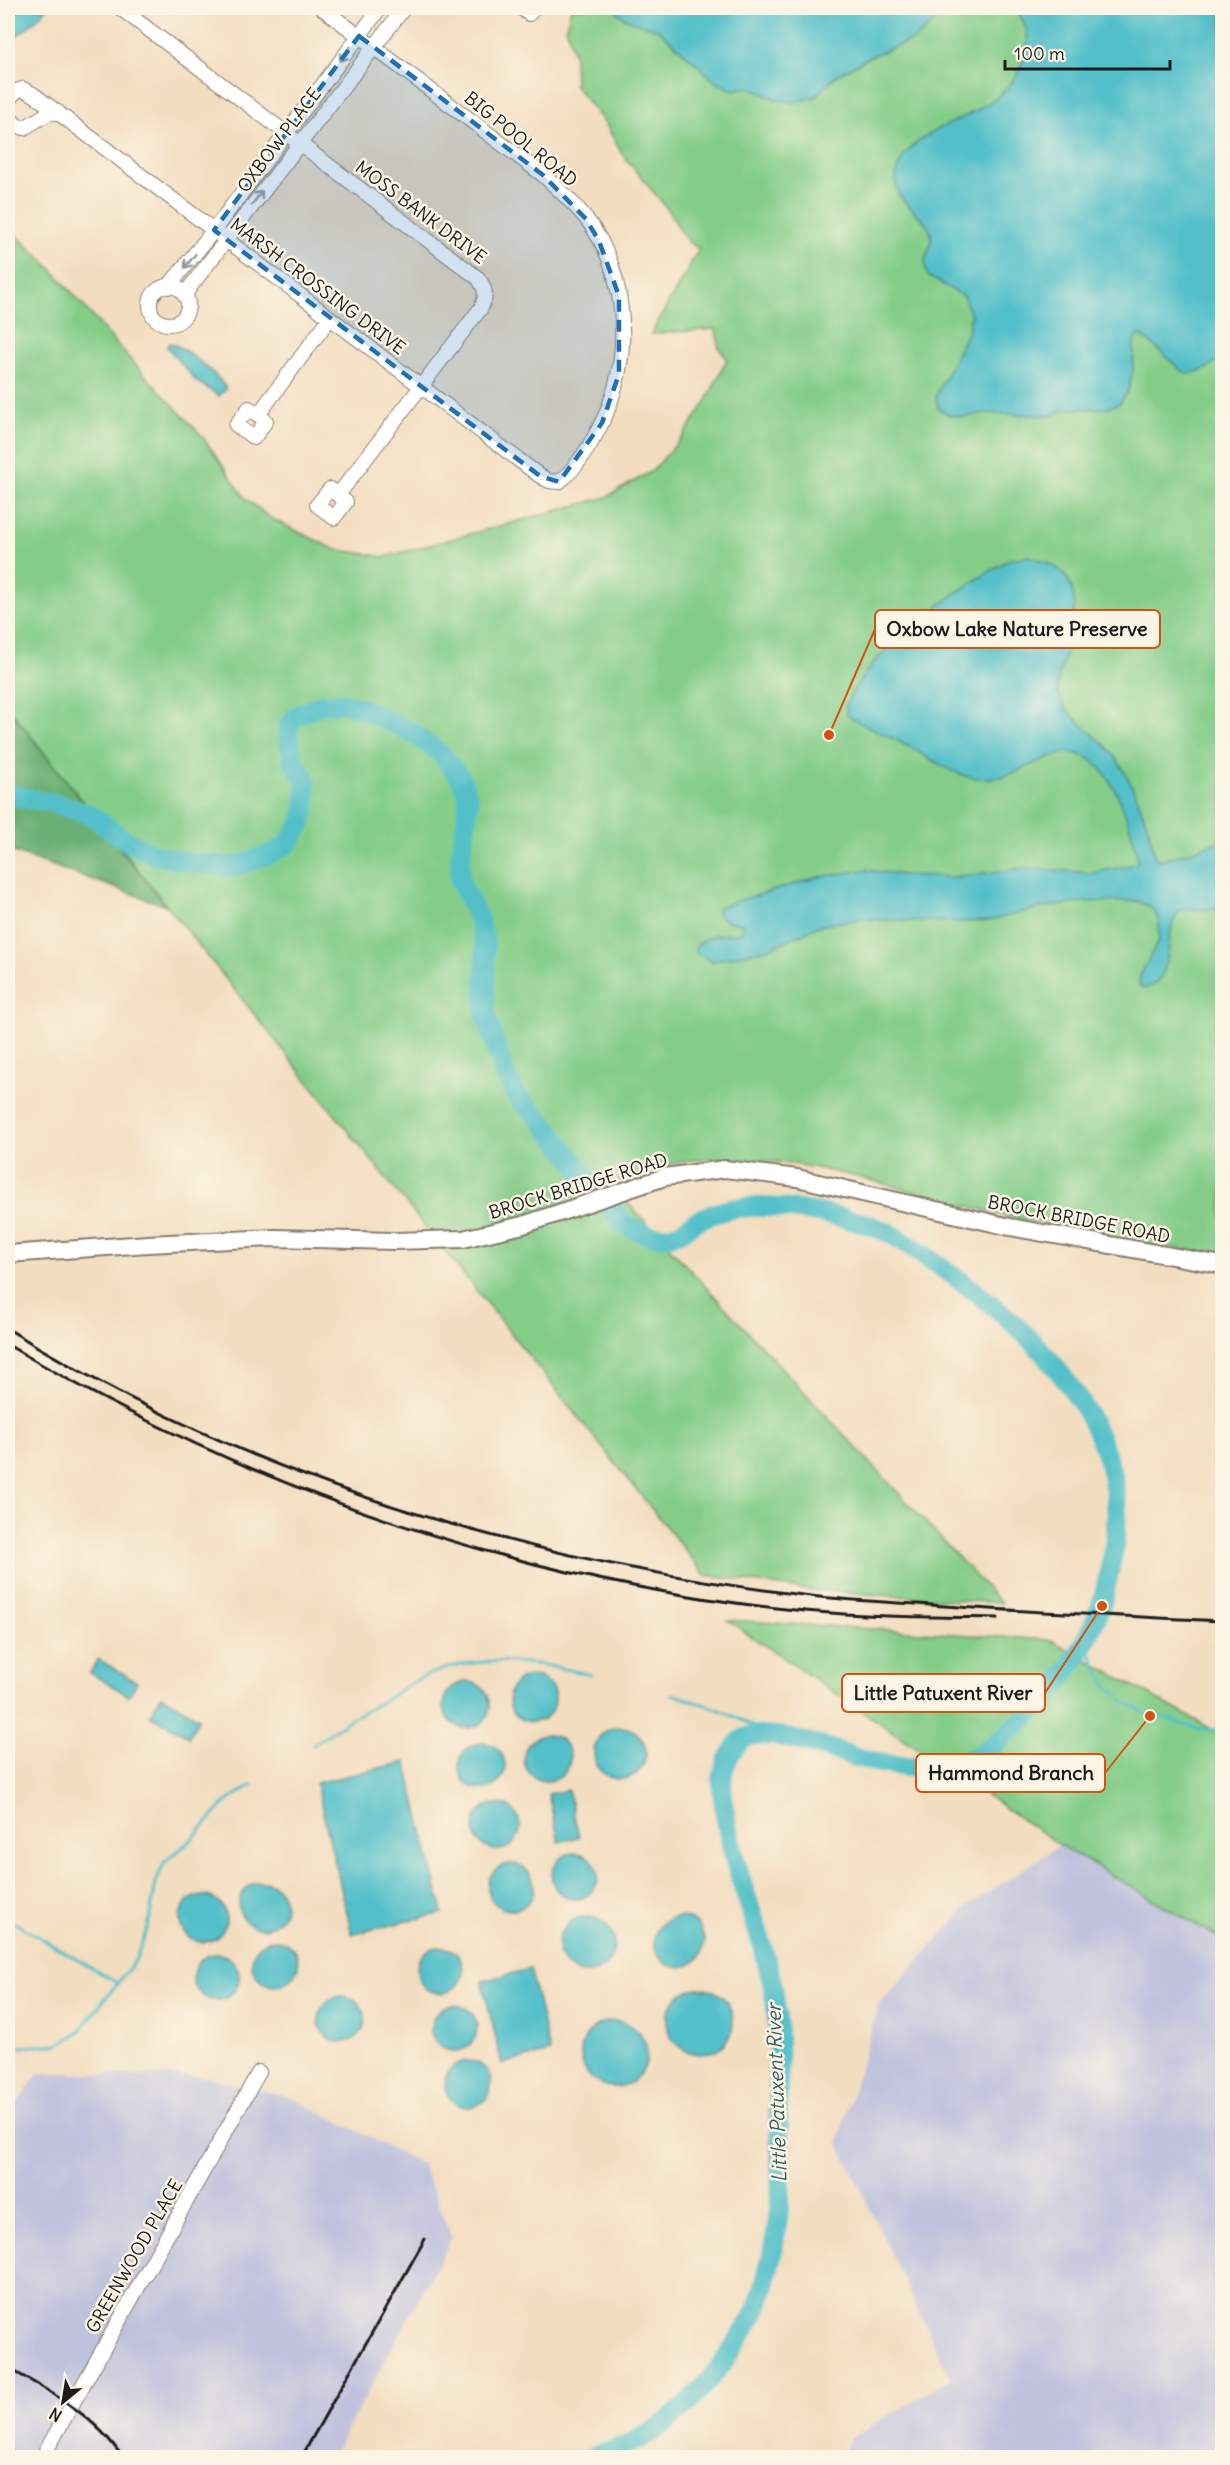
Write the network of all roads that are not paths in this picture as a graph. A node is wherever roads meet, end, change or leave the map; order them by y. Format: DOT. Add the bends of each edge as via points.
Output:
graph roads {
  1 [pos="120,8"];
  2 [pos="322,8"];
  3 [pos="380,8"];
  4 [pos="404,8"];
  5 [pos="521,8"];
  6 [pos="534,8"];
  7 [pos="359,36"];
  8 [pos="373,46"];
  9 [pos="8,101"];
  10 [pos="58,112"];
  11 [pos="8,115"];
  12 [pos="286,132"];
  13 [pos="300,142"];
  14 [pos="213,230"];
  15 [pos="226,239"];
  16 [pos="168,286"];
  17 [pos="184,295"];
  18 [pos="330,318"];
  19 [pos="422,386"];
  20 [pos="258,415"];
  21 [pos="559,482"];
  22 [pos="338,495"];
  23 [pos="8,1254"];
  24 [pos="1222,1266"];
  25 [pos="260,2072"];
  26 [pos="42,2457"];
  1 -- 12 [label="street"];
  2 -- 7 [label="street, BIG POOL ROAD"];
  3 -- 7 [label="street, OXBOW PLACE"];
  4 -- 8 [label="street, OXBOW PLACE"];
  5 -- 6 [label="street" via="530,14"];
  7 -- 8 [label="street, BIG POOL ROAD"];
  7 -- 12 [label="street, OXBOW PLACE, one-way"];
  8 -- 13 [label="street, OXBOW PLACE"];
  8 -- 21 [label="street, BIG POOL ROAD" via="566,196 586,219 611,268 622,322 619,374 612,400 594,437 574,468"];
  9 -- 10 [label="street, MARSH CROSSING DRIVE" via="23,89"];
  10 -- 11 [label="street" via="24,128"];
  10 -- 14 [label="street, MARSH CROSSING DRIVE"];
  12 -- 13 [label="street"];
  12 -- 14 [label="street, OXBOW PLACE"];
  15 -- 13 [label="street, OXBOW PLACE, one-way"];
  13 -- 19 [label="street, MOSS BANK DRIVE" via="485,287 481,308"];
  14 -- 15 [label="street, MARSH CROSSING DRIVE"];
  14 -- 16 [label="street, OXBOW PLACE, one-way"];
  15 -- 17 [label="street, OXBOW PLACE"];
  15 -- 18 [label="street, MARSH CROSSING DRIVE"];
  16 -- 17 [label="street"];
  16 -- 17 [label="street, OXBOW PLACE" via="151,298 150,309 160,322 170,324 184,316"];
  18 -- 19 [label="street, MARSH CROSSING DRIVE"];
  18 -- 20 [label="street"];
  19 -- 21 [label="street, MARSH CROSSING DRIVE" via="540,476"];
  19 -- 22 [label="street, MOSS BANK DRIVE"];
  23 -- 24 [label="street, BROCK BRIDGE ROAD" via="275,1238 463,1239 524,1225 664,1177 725,1169 808,1180 1020,1229"];
  25 -- 26 [label="street, GREENWOOD PLACE"];
}
